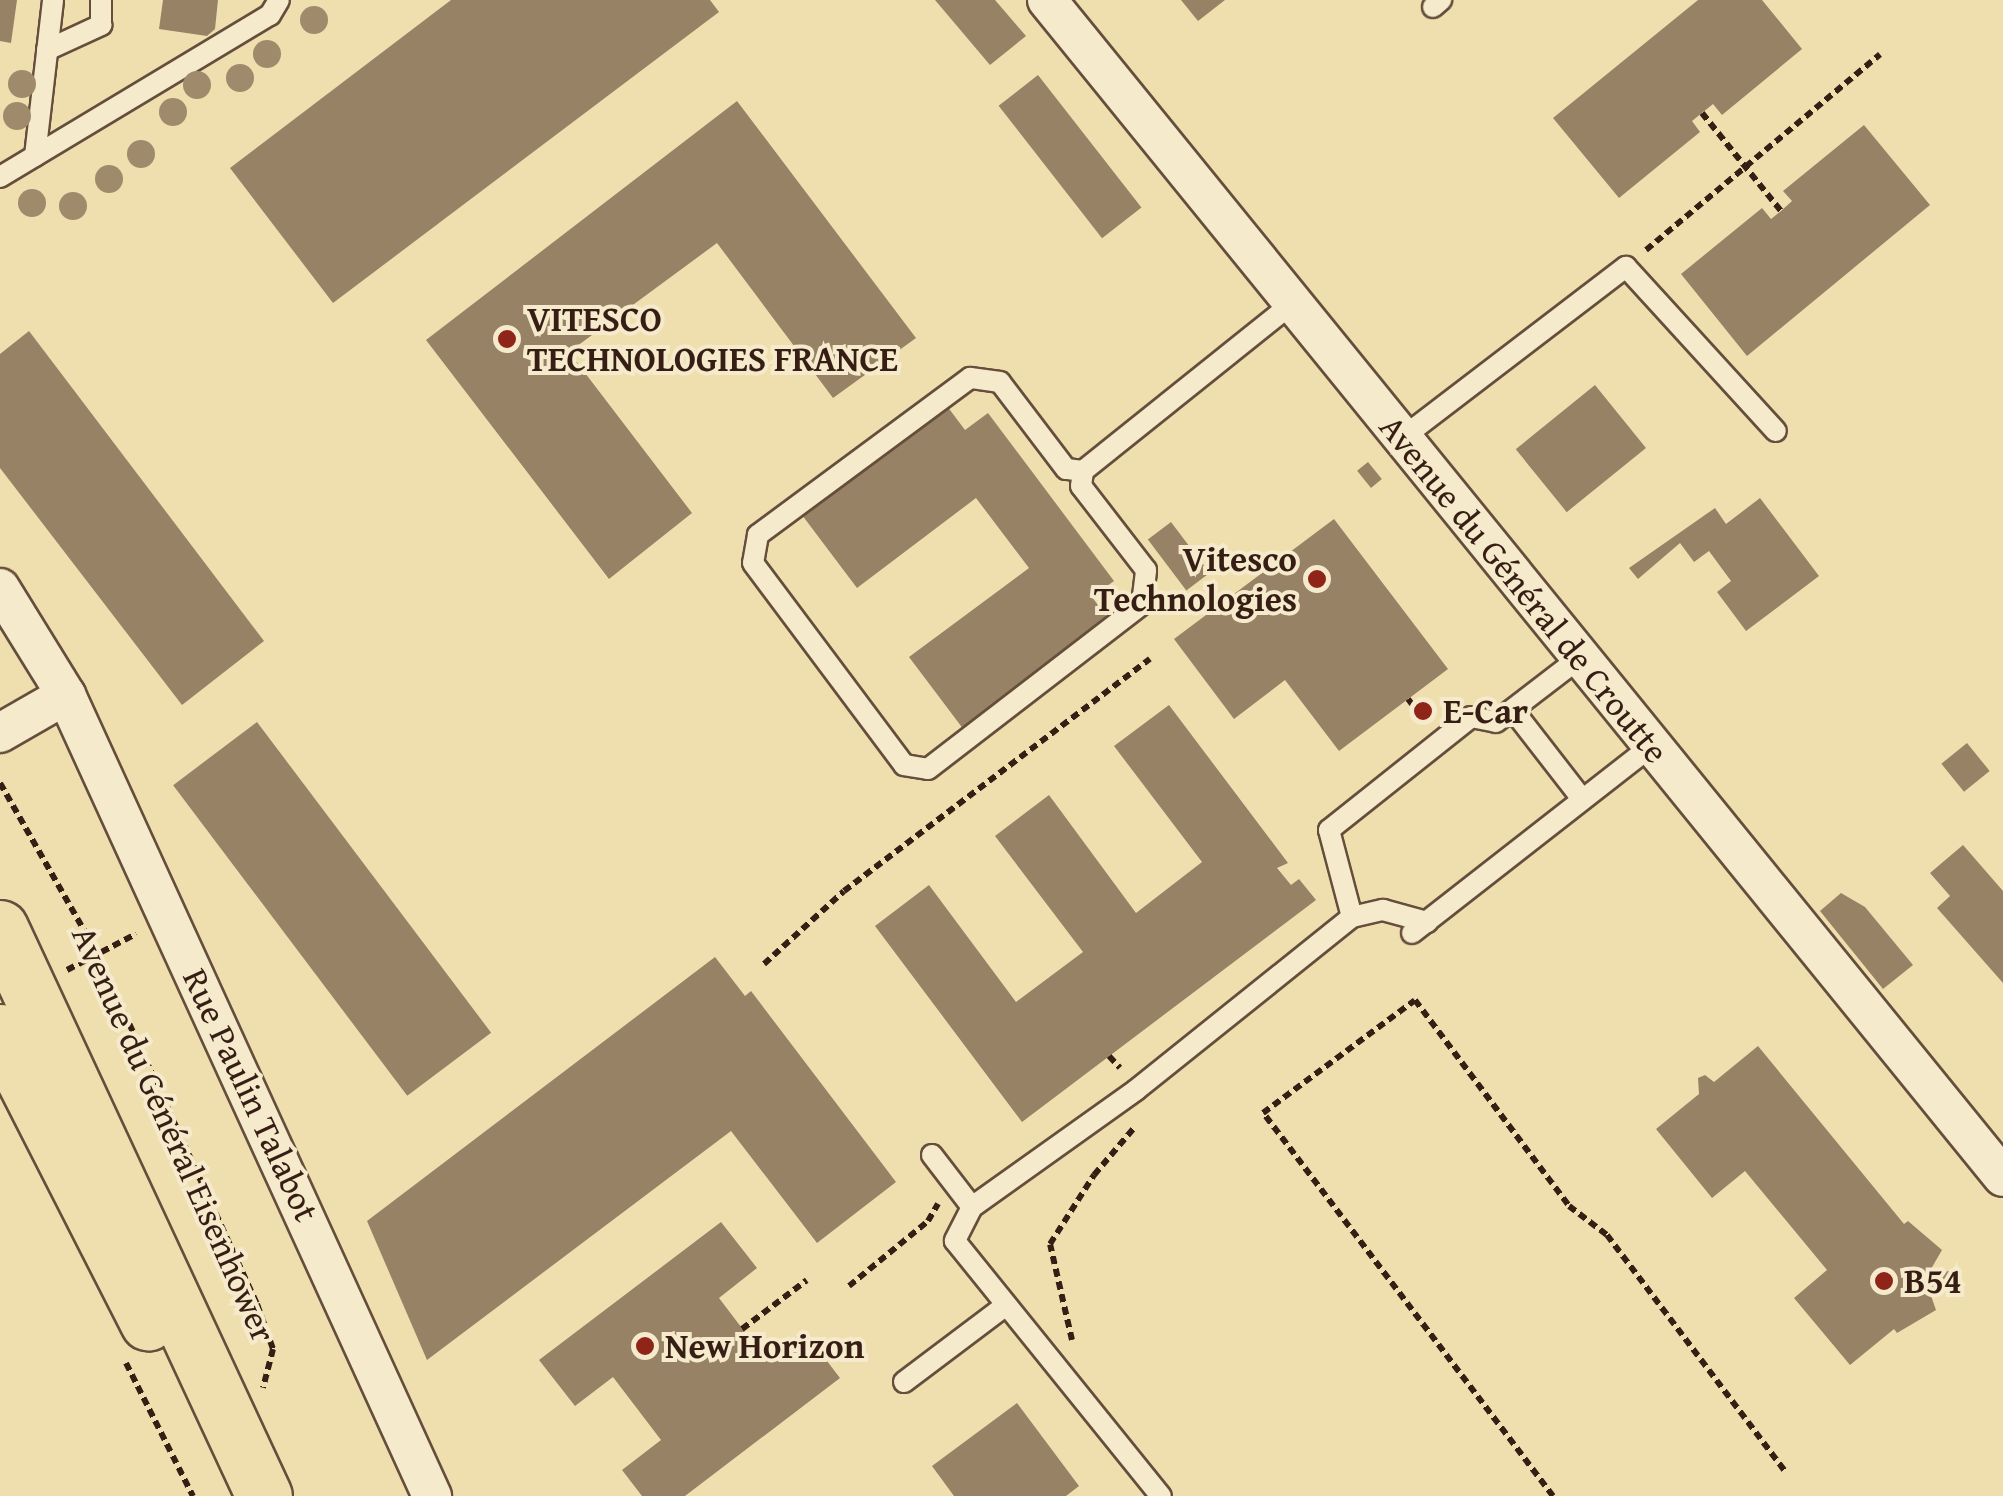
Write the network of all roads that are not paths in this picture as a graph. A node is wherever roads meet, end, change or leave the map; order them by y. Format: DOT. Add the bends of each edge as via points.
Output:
graph roads {
  1 [pos="53,0"];
  2 [pos="102,0"];
  3 [pos="279,0"];
  4 [pos="1047,0"];
  5 [pos="1074,0"];
  6 [pos="47,50"];
  7 [pos="1104,69"];
  8 [pos="35,156"];
  9 [pos="0,177"];
  10 [pos="1294,302"];
  11 [pos="1776,431"];
  12 [pos="1402,438"];
  13 [pos="1084,471"];
  14 [pos="0,588"];
  15 [pos="1578,659"];
  16 [pos="66,695"];
  17 [pos="1513,710"];
  18 [pos="0,733"];
  19 [pos="1651,746"];
  20 [pos="1582,799"];
  21 [pos="1352,918"];
  22 [pos="18,960"];
  23 [pos="0,1032"];
  24 [pos="20,1096"];
  25 [pos="932,1155"];
  26 [pos="2003,1177"];
  27 [pos="972,1206"];
  28 [pos="1006,1305"];
  29 [pos="904,1382"];
  30 [pos="230,1496"];
  31 [pos="264,1496"];
  32 [pos="432,1496"];
  33 [pos="1160,1496"];
  1 -- 6 [label="lane"];
  2 -- 6 [label="lane" via="101,25"];
  3 -- 8 [label="lane" via="270,15"];
  4 -- 7 [label="street, Avenue du Général de Croutte"];
  5 -- 7 [label="street"];
  6 -- 8 [label="lane"];
  7 -- 10 [label="street, Avenue du Général de Croutte"];
  8 -- 9 [label="lane"];
  10 -- 12 [label="street, Avenue du Général de Croutte"];
  10 -- 13 [label="lane"];
  11 -- 12 [label="lane" via="1626,267"];
  12 -- 15 [label="street, Avenue du Général de Croutte"];
  13 -- 13 [label="lane" via="1066,469 1000,382 970,378 758,535 754,563 904,765 928,768 1142,604 1146,570 1081,486"];
  14 -- 16 [label="street, Rue Paulin Talabot"];
  15 -- 17 [label="lane"];
  15 -- 19 [label="street, Avenue du Général de Croutte"];
  16 -- 18 [label="street"];
  16 -- 32 [label="street, Rue Paulin Talabot"];
  17 -- 20 [label="lane"];
  17 -- 21 [label="lane" via="1496,722 1471,716 1330,830"];
  19 -- 20 [label="lane"];
  19 -- 26 [label="street, Avenue du Général de Croutte"];
  20 -- 21 [label="lane" via="1419,927 1383,910"];
  21 -- 27 [label="lane" via="1136,1090"];
  22 -- 31 [label="main road, Avenue du Général Eisenhower"];
  23 -- 24 [label="main road"];
  24 -- 30 [label="main road"];
  25 -- 27 [label="lane"];
  27 -- 28 [label="lane" via="955,1241"];
  28 -- 29 [label="lane"];
  28 -- 33 [label="lane"];
}
